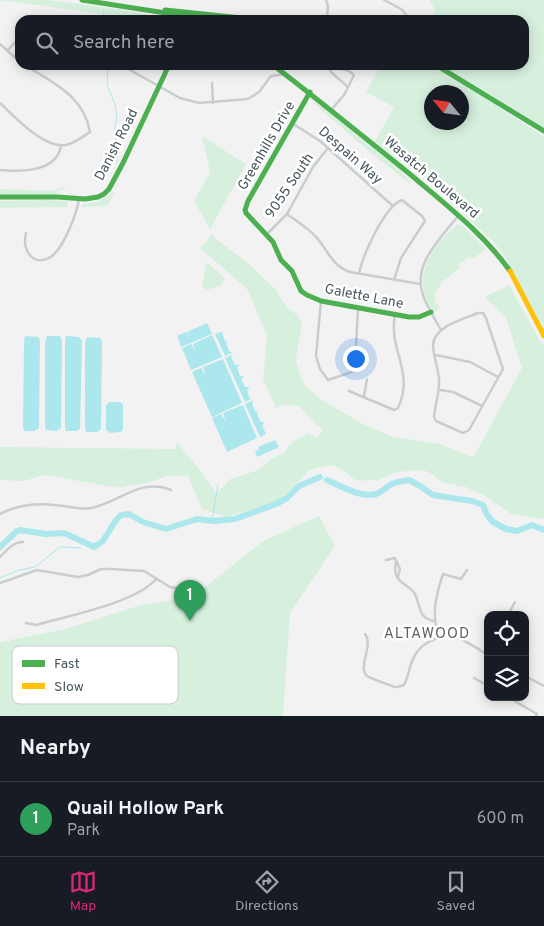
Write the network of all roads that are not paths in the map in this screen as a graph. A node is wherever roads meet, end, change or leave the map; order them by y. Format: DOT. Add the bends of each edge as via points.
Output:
graph roads {
  1 [pos="84,0"];
  2 [pos="326,0"];
  3 [pos="384,0"];
  4 [pos="148,9"];
  5 [pos="182,15"];
  6 [pos="206,15"];
  7 [pos="327,15"];
  8 [pos="407,15"];
  9 [pos="15,42"];
  10 [pos="0,44"];
  11 [pos="7,51"];
  12 [pos="15,58"];
  13 [pos="32,70"];
  14 [pos="130,70"];
  15 [pos="167,70"];
  16 [pos="279,70"];
  17 [pos="330,70"];
  18 [pos="346,70"];
  19 [pos="444,70"];
  20 [pos="284,74"];
  21 [pos="212,82"];
  22 [pos="159,86"];
  23 [pos="348,88"];
  24 [pos="310,92"];
  25 [pos="213,102"];
  26 [pos="0,103"];
  27 [pos="332,110"];
  28 [pos="292,123"];
  29 [pos="544,131"];
  30 [pos="61,145"];
  31 [pos="329,148"];
  32 [pos="0,170"];
  33 [pos="0,197"];
  34 [pos="79,199"];
  35 [pos="393,206"];
  36 [pos="287,214"];
  37 [pos="459,215"];
  38 [pos="26,233"];
  39 [pos="267,234"];
  40 [pos="359,273"];
  41 [pos="394,280"];
  42 [pos="297,284"];
  43 [pos="420,284"];
  44 [pos="321,301"];
  45 [pos="358,308"];
  46 [pos="431,312"];
  47 [pos="395,315"];
  48 [pos="442,330"];
  49 [pos="544,336"];
  50 [pos="436,355"];
  51 [pos="498,377"];
  52 [pos="367,378"];
  53 [pos="439,389"];
  54 [pos="349,391"];
  55 [pos="364,396"];
  56 [pos="482,406"];
  57 [pos="170,490"];
  58 [pos="0,514"];
  59 [pos="23,542"];
  60 [pos="0,557"];
  61 [pos="386,560"];
  62 [pos="468,570"];
  63 [pos="157,578"];
  64 [pos="0,583"];
  65 [pos="190,586"];
  66 [pos="515,602"];
  67 [pos="510,611"];
  68 [pos="434,621"];
  69 [pos="26,623"];
  70 [pos="365,634"];
  71 [pos="438,638"];
  72 [pos="484,652"];
  73 [pos="474,678"];
  74 [pos="529,678"];
  75 [pos="484,684"];
  76 [pos="544,686"];
  77 [pos="515,701"];
  78 [pos="536,716"];
  1 -- 4 [label="main road"];
  2 -- 7 [label="street"];
  3 -- 8 [label="street"];
  4 -- 5 [label="main road"];
  4 -- 6 [label="main road"];
  9 -- 11 [label="street"];
  10 -- 11 [label="street"];
  11 -- 12 [label="street"];
  13 -- 30 [label="street" via="77,101 85,115 90,132 74,142"];
  14 -- 22 [label="street"];
  15 -- 22 [label="main road, Danish Road"];
  16 -- 20 [label="main road, Wasatch Boulevard"];
  17 -- 23 [label="street"];
  18 -- 23 [label="street" via="353,74"];
  19 -- 29 [label="main road"];
  20 -- 24 [label="main road, Wasatch Boulevard"];
  20 -- 25 [label="street" via="274,75 250,98"];
  21 -- 25 [label="street"];
  22 -- 25 [label="street" via="187,101"];
  22 -- 34 [label="main road, Danish Road" via="109,189 98,197"];
  23 -- 27 [label="street"];
  24 -- 27 [label="main road, Wasatch Boulevard"];
  24 -- 28 [label="main road, Greenhills Drive"];
  26 -- 30 [label="street" via="37,135"];
  27 -- 37 [label="main road, Wasatch Boulevard"];
  28 -- 31 [label="street, Despain Way"];
  28 -- 39 [label="main road, Greenhills Drive" via="245,210"];
  30 -- 32 [label="street" via="57,157 48,164"];
  31 -- 35 [label="street, Despain Way"];
  31 -- 36 [label="street, 9055 South" via="313,167"];
  33 -- 34 [label="main road, Danish Road"];
  34 -- 38 [label="street" via="74,219 51,256 41,259 28,254 24,245"];
  35 -- 40 [label="street" via="367,247"];
  35 -- 41 [label="street" via="400,200 405,202 424,221 401,258"];
  36 -- 39 [label="street, 9055 South"];
  36 -- 40 [label="street" via="314,234 329,257 341,268"];
  37 -- 43 [label="street" via="425,261"];
  37 -- 49 [label="main road, Wasatch Boulevard" via="505,264"];
  39 -- 42 [label="main road, Greenhills Drive"];
  40 -- 41 [label="street"];
  41 -- 43 [label="street"];
  42 -- 44 [label="main road, Galette Lane" via="307,295"];
  43 -- 46 [label="street"];
  44 -- 45 [label="main road, Galette Lane"];
  44 -- 45 [label="street" via="316,356 323,376 330,380 359,367 356,346"];
  45 -- 47 [label="main road, Galette Lane"];
  46 -- 47 [label="main road, Galette Lane" via="414,318"];
  46 -- 48 [label="street"];
  47 -- 55 [label="street" via="394,337 404,382 401,403 394,410"];
  48 -- 50 [label="street" via="434,341"];
  48 -- 51 [label="street" via="478,313 485,315 502,364"];
  50 -- 51 [label="street" via="470,362"];
  50 -- 53 [label="street"];
  51 -- 56 [label="street"];
  52 -- 55 [label="street"];
  53 -- 56 [label="street"];
  53 -- 56 [label="street" via="435,419 465,433"];
  54 -- 55 [label="street"];
  57 -- 58 [label="street" via="159,486 134,490 87,509 32,504"];
  59 -- 60 [label="street" via="12,545"];
  61 -- 68 [label="street" via="395,558 401,583 413,592 421,613"];
  62 -- 68 [label="street" via="461,579 443,574 435,597"];
  63 -- 64 [label="street" via="139,570 106,569 78,576 40,570"];
  63 -- 65 [label="street" via="170,587"];
  63 -- 69 [label="street" via="144,590 109,604 36,625"];
  66 -- 67 [label="street"];
  68 -- 71 [label="street"];
  70 -- 71 [label="street" via="368,644 365,673 398,688 404,685 416,653"];
  71 -- 72 [label="street" via="459,638"];
  73 -- 75 [label="street"];
  74 -- 76 [label="street"];
  77 -- 78 [label="street"];
}
